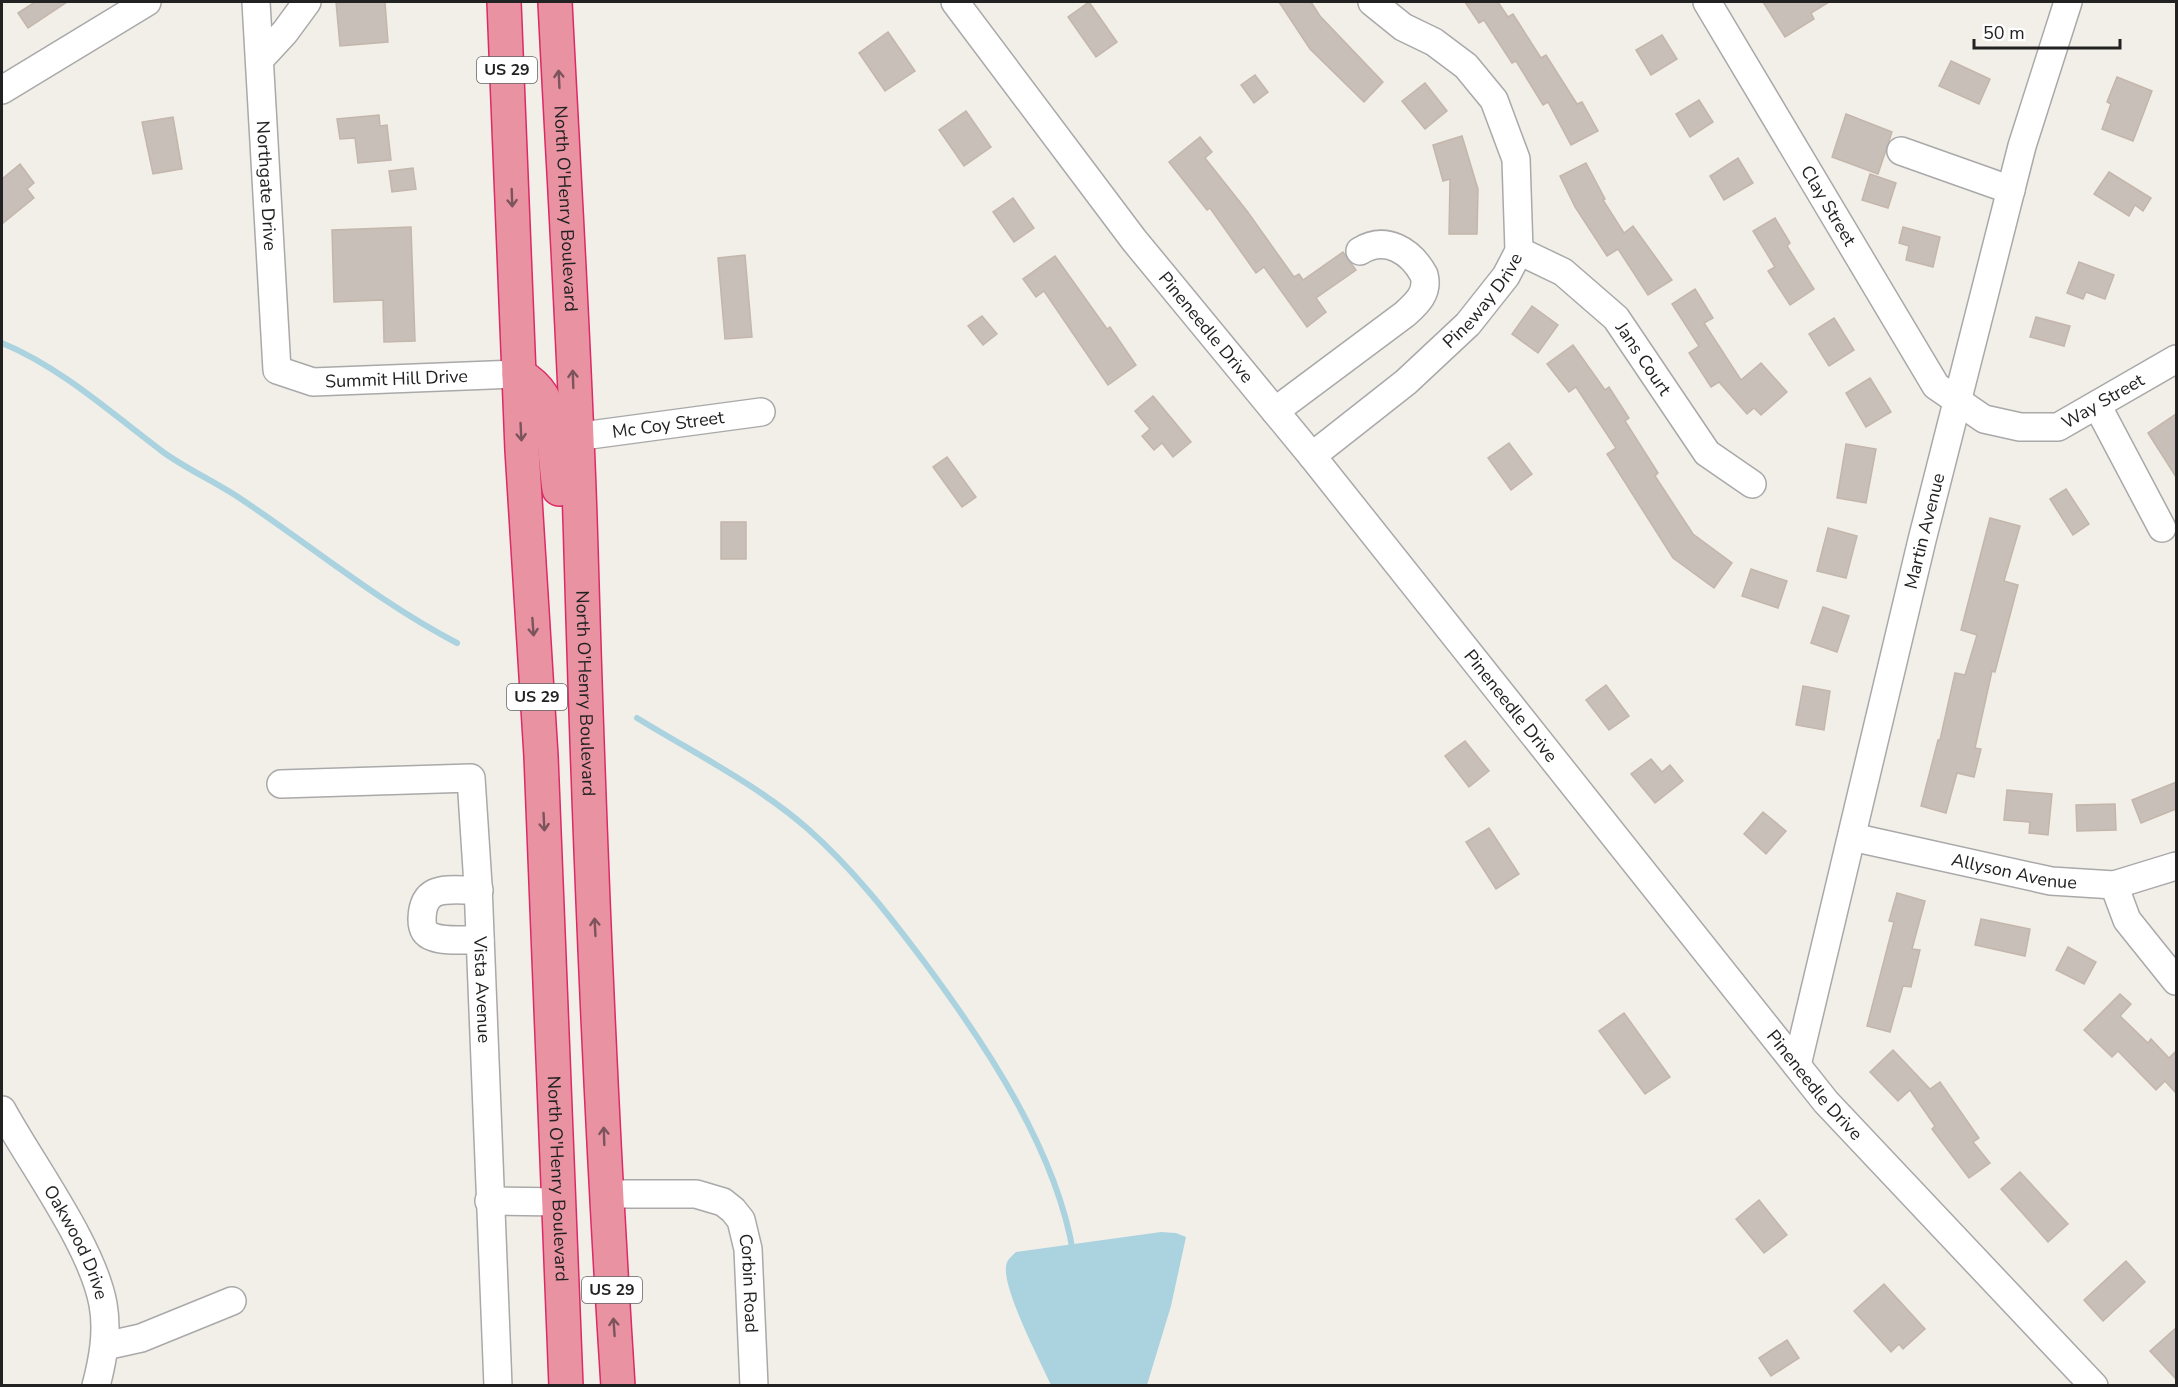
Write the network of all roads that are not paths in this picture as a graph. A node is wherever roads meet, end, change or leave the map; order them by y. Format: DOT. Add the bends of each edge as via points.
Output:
graph roads {
  1 [pos="147,2"];
  2 [pos="256,2"];
  3 [pos="308,2"];
  4 [pos="504,2"];
  5 [pos="555,2"];
  6 [pos="955,2"];
  7 [pos="1372,2"];
  8 [pos="1707,2"];
  9 [pos="2068,2"];
  10 [pos="260,58"];
  11 [pos="2,90"];
  12 [pos="1901,151"];
  13 [pos="2011,190"];
  14 [pos="1360,251"];
  15 [pos="1519,251"];
  16 [pos="2176,359"];
  17 [pos="277,370"];
  18 [pos="519,374"];
  19 [pos="1958,401"];
  20 [pos="2097,405"];
  21 [pos="1275,411"];
  22 [pos="761,412"];
  23 [pos="575,437"];
  24 [pos="1312,456"];
  25 [pos="1752,484"];
  26 [pos="2162,528"];
  27 [pos="582,658"];
  28 [pos="281,784"];
  29 [pos="1852,837"];
  30 [pos="546,856"];
  31 [pos="2176,866"];
  32 [pos="2114,885"];
  33 [pos="478,890"];
  34 [pos="480,940"];
  35 [pos="2176,981"];
  36 [pos="1797,1065"];
  37 [pos="5,1124"];
  38 [pos="606,1194"];
  39 [pos="489,1201"];
  40 [pos="561,1202"];
  41 [pos="232,1301"];
  42 [pos="105,1346"];
  43 [pos="96,1386"];
  44 [pos="498,1386"];
  45 [pos="566,1386"];
  46 [pos="618,1386"];
  47 [pos="754,1386"];
  48 [pos="2094,1386"];
  1 -- 11 [label="street"];
  2 -- 10 [label="street, Northgate Drive"];
  3 -- 10 [label="street"];
  4 -- 18 [label="highway, North O'Henry Boulevard / US 29, one-way"];
  23 -- 5 [label="highway, North O'Henry Boulevard / US 29, one-way"];
  6 -- 21 [label="street, Pineneedle Drive" via="1134,240"];
  7 -- 15 [label="street, Pineway Drive" via="1403,27 1434,42 1466,66 1494,99 1516,159"];
  8 -- 19 [label="street, Clay Street" via="1936,386"];
  9 -- 13 [label="street, Martin Avenue"];
  10 -- 17 [label="street, Northgate Drive"];
  12 -- 13 [label="street"];
  13 -- 19 [label="street, Martin Avenue"];
  14 -- 21 [label="street" via="1372,243 1382,243 1406,253 1424,275 1420,300"];
  15 -- 24 [label="street, Pineway Drive" via="1506,276 1468,324 1406,382"];
  15 -- 25 [label="street, Jans Court" via="1563,272 1616,318 1707,453"];
  16 -- 20 [label="street, Way Street"];
  17 -- 18 [label="street, Summit Hill Drive" via="313,382"];
  18 -- 27 [label="highway" via="533,384 548,410"];
  18 -- 30 [label="highway, North O'Henry Boulevard / US 29, one-way"];
  19 -- 20 [label="street, Way Street" via="1984,419 2020,427 2058,427"];
  19 -- 29 [label="street, Martin Avenue"];
  20 -- 26 [label="street"];
  21 -- 24 [label="street, Pineneedle Drive"];
  22 -- 23 [label="street, Mc Coy Street"];
  23 -- 27 [label="highway, North O'Henry Boulevard / US 29"];
  24 -- 36 [label="street, Pineneedle Drive"];
  38 -- 27 [label="highway, North O'Henry Boulevard / US 29, one-way"];
  28 -- 33 [label="street, Vista Avenue" via="471,778"];
  29 -- 32 [label="street, Allyson Avenue" via="2051,881"];
  29 -- 36 [label="street, Martin Avenue"];
  30 -- 38 [label="highway" via="574,1046 582,1162 590,1183"];
  30 -- 40 [label="highway, North O'Henry Boulevard / US 29"];
  31 -- 32 [label="street, Allyson Avenue"];
  32 -- 35 [label="street" via="2127,920"];
  33 -- 34 [label="street, Vista Avenue"];
  33 -- 34 [label="street" via="436,891 428,896 423,902 422,926 434,938"];
  34 -- 39 [label="street, Vista Avenue"];
  36 -- 48 [label="street, Pineneedle Drive" via="1826,1102"];
  37 -- 42 [label="street, Oakwood Drive" via="94,1272 103,1305"];
  46 -- 38 [label="highway, North O'Henry Boulevard / US 29, one-way"];
  38 -- 47 [label="street, Corbin Road" via="696,1194 723,1202 733,1210 743,1227 748,1249"];
  39 -- 40 [label="street"];
  39 -- 44 [label="street, Vista Avenue"];
  40 -- 45 [label="highway, North O'Henry Boulevard / US 29"];
  41 -- 42 [label="street" via="141,1338"];
  42 -- 43 [label="street, Oakwood Drive"];
}
